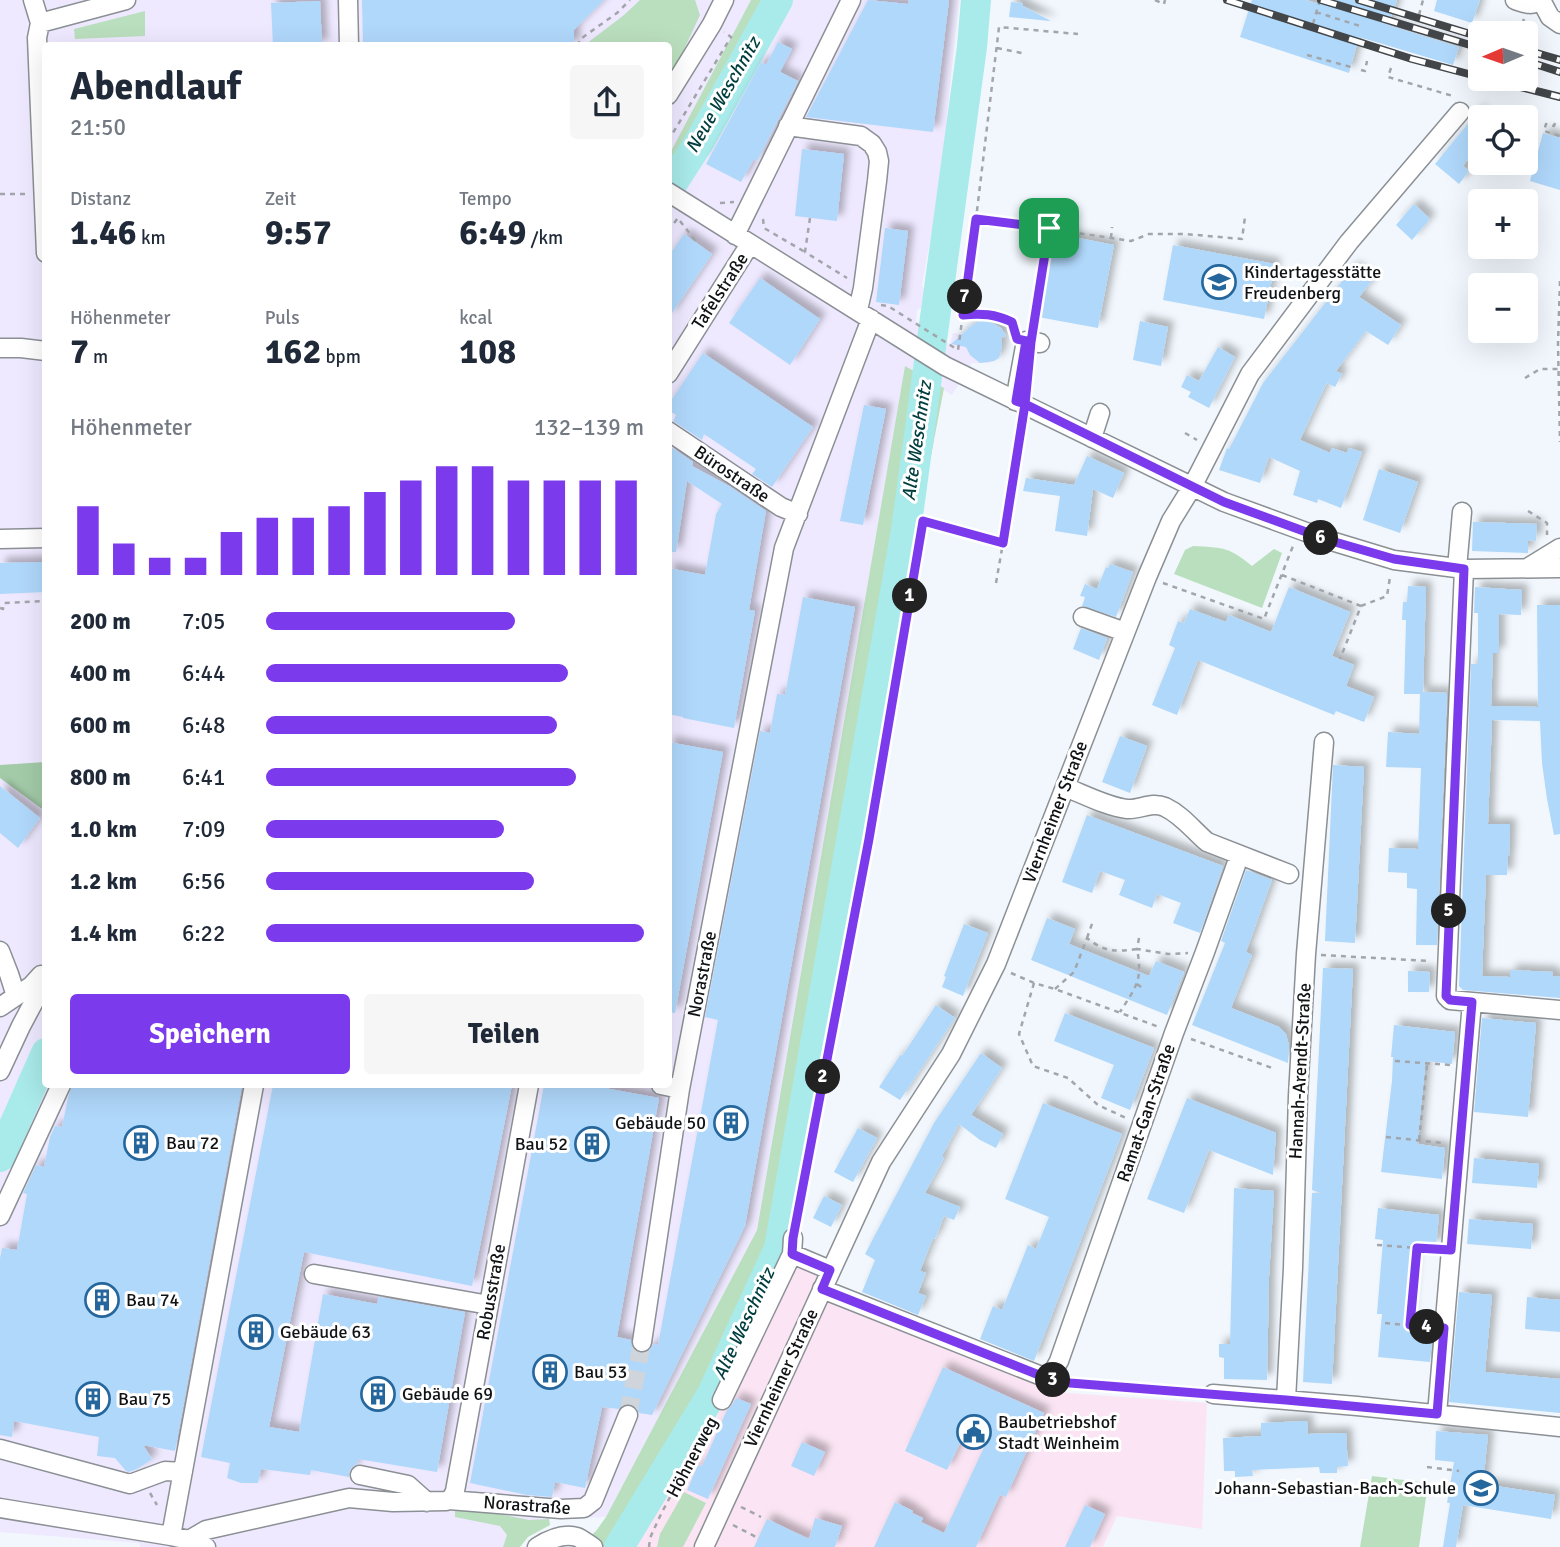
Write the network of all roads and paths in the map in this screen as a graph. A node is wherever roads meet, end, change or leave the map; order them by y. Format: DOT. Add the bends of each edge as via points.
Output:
graph roads {
  1 [pos="33,0"];
  2 [pos="126,0"];
  3 [pos="348,0"];
  4 [pos="630,0"];
  5 [pos="724,0"];
  6 [pos="852,0"];
  7 [pos="1155,0"];
  8 [pos="1165,0"];
  9 [pos="1423,0"];
  10 [pos="1515,0"];
  11 [pos="1541,0"];
  12 [pos="1319,3"];
  13 [pos="1316,12"];
  14 [pos="1419,15"];
  15 [pos="1525,19"];
  16 [pos="1523,21"];
  17 [pos="40,23"];
  18 [pos="712,24"];
  19 [pos="1313,24"];
  20 [pos="1560,24"];
  21 [pos="1363,27"];
  22 [pos="1078,34"];
  23 [pos="349,42"];
  24 [pos="579,42"];
  25 [pos="997,48"];
  26 [pos="1022,53"];
  27 [pos="1307,55"];
  28 [pos="1367,61"];
  29 [pos="1351,67"];
  30 [pos="1391,68"];
  31 [pos="1361,70"];
  32 [pos="672,89"];
  33 [pos="1456,104"];
  34 [pos="1555,122"];
  35 [pos="788,126"];
  36 [pos="672,134"];
  37 [pos="1560,136"];
  38 [pos="42,167"];
  39 [pos="42,193"];
  40 [pos="0,194"];
  41 [pos="673,195"];
  42 [pos="1245,217"];
  43 [pos="678,218"];
  44 [pos="976,219"];
  45 [pos="1075,223"];
  46 [pos="672,226"];
  47 [pos="1049,228"];
  48 [pos="1112,228"];
  49 [pos="1150,229"];
  50 [pos="690,232"];
  51 [pos="1074,232"];
  52 [pos="1149,234"];
  53 [pos="1111,238"];
  54 [pos="743,240"];
  55 [pos="698,244"];
  56 [pos="1560,281"];
  57 [pos="864,315"];
  58 [pos="963,315"];
  59 [pos="914,322"];
  60 [pos="1032,342"];
  61 [pos="0,348"];
  62 [pos="42,351"];
  63 [pos="672,367"];
  64 [pos="1558,369"];
  65 [pos="1525,379"];
  66 [pos="1020,403"];
  67 [pos="1100,413"];
  68 [pos="672,434"];
  69 [pos="1092,438"];
  70 [pos="1560,442"];
  71 [pos="1192,487"];
  72 [pos="1528,511"];
  73 [pos="1462,512"];
  74 [pos="797,514"];
  75 [pos="1299,530"];
  76 [pos="42,538"];
  77 [pos="0,539"];
  78 [pos="1003,543"];
  79 [pos="1554,543"];
  80 [pos="1560,568"];
  81 [pos="1460,569"];
  82 [pos="1526,569"];
  83 [pos="1282,575"];
  84 [pos="1147,577"];
  85 [pos="996,583"];
  86 [pos="1387,593"];
  87 [pos="42,601"];
  88 [pos="1361,606"];
  89 [pos="0,608"];
  90 [pos="1083,617"];
  91 [pos="1125,632"];
  92 [pos="1340,659"];
  93 [pos="1325,742"];
  94 [pos="1065,787"];
  95 [pos="1236,865"];
  96 [pos="1289,874"];
  97 [pos="1093,920"];
  98 [pos="1087,938"];
  99 [pos="1139,938"];
  100 [pos="1137,949"];
  101 [pos="0,951"];
  102 [pos="1205,952"];
  103 [pos="1306,954"];
  104 [pos="1447,962"];
  105 [pos="994,967"];
  106 [pos="42,974"];
  107 [pos="1034,983"];
  108 [pos="1137,984"];
  109 [pos="42,987"];
  110 [pos="1055,989"];
  111 [pos="1144,989"];
  112 [pos="16,996"];
  113 [pos="1472,1002"];
  114 [pos="0,1007"];
  115 [pos="1560,1010"];
  116 [pos="1119,1013"];
  117 [pos="1174,1033"];
  118 [pos="1395,1061"];
  119 [pos="1427,1063"];
  120 [pos="1467,1067"];
  121 [pos="1275,1069"];
  122 [pos="0,1071"];
  123 [pos="672,1087"];
  124 [pos="60,1088"];
  125 [pos="253,1088"];
  126 [pos="528,1088"];
  127 [pos="680,1089"];
  128 [pos="1142,1126"];
  129 [pos="1386,1137"];
  130 [pos="1419,1140"];
  131 [pos="1460,1145"];
  132 [pos="0,1216"];
  133 [pos="1377,1245"];
  134 [pos="792,1246"];
  135 [pos="1417,1248"];
  136 [pos="1451,1250"];
  137 [pos="830,1270"];
  138 [pos="314,1274"];
  139 [pos="822,1289"];
  140 [pos="489,1305"];
  141 [pos="1385,1323"];
  142 [pos="1410,1325"];
  143 [pos="1444,1328"];
  144 [pos="642,1342"];
  145 [pos="1049,1379"];
  146 [pos="1213,1394"];
  147 [pos="722,1400"];
  148 [pos="1286,1400"];
  149 [pos="1437,1414"];
  150 [pos="628,1415"];
  151 [pos="1560,1427"];
  152 [pos="0,1449"];
  153 [pos="1427,1467"];
  154 [pos="1460,1471"];
  155 [pos="183,1472"];
  156 [pos="360,1475"];
  157 [pos="450,1499"];
  158 [pos="427,1502"];
  159 [pos="0,1508"];
  160 [pos="748,1511"];
  161 [pos="761,1517"];
  162 [pos="740,1529"];
  163 [pos="171,1536"];
  164 [pos="758,1538"];
  165 [pos="152,1540"];
  166 [pos="198,1544"];
  167 [pos="537,1547"];
  168 [pos="592,1547"];
  169 [pos="649,1547"];
  170 [pos="704,1547"];
  1 -- 17 [label="street"];
  2 -- 17 [label="street"];
  3 -- 23 [label="street"];
  4 -- 24 [label="path"];
  5 -- 18 [label="street"];
  6 -- 35 [label="street, Tafelstraße"];
  7 -- 8 [label="path" via="1164,4"];
  9 -- 14 [label="path"];
  10 -- 11 [label="street" via="1529,4"];
  11 -- 20 [label="street"];
  12 -- 13 [label="path"];
  13 -- 19 [label="path"];
  13 -- 21 [label="path"];
  15 -- 16 [label="path"];
  17 -- 38 [label="street"];
  18 -- 32 [label="street"];
  18 -- 36 [label="path" via="731,37"];
  22 -- 25 [label="path" via="999,27"];
  25 -- 26 [label="path"];
  25 -- 44 [label="path"];
  27 -- 29 [label="path"];
  28 -- 31 [label="path"];
  30 -- 33 [label="path" via="1388,77"];
  33 -- 71 [label="street, Viernheimer Straße" via="1424,152 1349,242 1250,374"];
  34 -- 37 [label="path" via="1554,126 1546,124 1544,131"];
  35 -- 54 [label="street, Tafelstraße"];
  35 -- 57 [label="street, Norastraße" via="859,135 877,152"];
  39 -- 40 [label="path"];
  41 -- 54 [label="street"];
  42 -- 52 [label="path" via="1242,239 1185,232"];
  43 -- 46 [label="path"];
  44 -- 47 [label="path"];
  44 -- 58 [label="path"];
  45 -- 51 [label="path"];
  47 -- 51 [label="path"];
  47 -- 60 [label="path"];
  48 -- 53 [label="path"];
  49 -- 52 [label="path"];
  50 -- 55 [label="path"];
  51 -- 53 [label="path"];
  52 -- 53 [label="path" via="1131,241"];
  54 -- 57 [label="street"];
  54 -- 63 [label="street, Tafelstraße"];
  56 -- 64 [label="path"];
  57 -- 66 [label="street" via="945,366"];
  57 -- 74 [label="street, Norastraße"];
  58 -- 59 [label="path" via="958,350"];
  58 -- 60 [label="path" via="999,316 1012,322 1017,339"];
  60 -- 66 [label="street"];
  61 -- 62 [label="street"];
  64 -- 65 [label="path" via="1540,369"];
  64 -- 70 [label="path"];
  66 -- 69 [label="street"];
  66 -- 78 [label="path"];
  67 -- 69 [label="street"];
  68 -- 74 [label="street, Bürostraße"];
  69 -- 71 [label="street"];
  71 -- 75 [label="street"];
  71 -- 84 [label="street, Viernheimer Straße" via="1171,521"];
  72 -- 79 [label="path" via="1547,523"];
  73 -- 81 [label="street"];
  74 -- 127 [label="street, Norastraße" via="784,548"];
  75 -- 81 [label="street" via="1394,559"];
  75 -- 83 [label="path"];
  76 -- 77 [label="street"];
  78 -- 85 [label="path"];
  78 -- 134 [label="path" via="923,521"];
  79 -- 82 [label="street"];
  80 -- 82 [label="street"];
  81 -- 82 [label="street"];
  81 -- 104 [label="street"];
  83 -- 84 [label="path" via="1264,620"];
  83 -- 88 [label="path"];
  84 -- 91 [label="street, Viernheimer Straße"];
  86 -- 88 [label="path"];
  87 -- 89 [label="path" via="4,603"];
  88 -- 92 [label="path"];
  90 -- 91 [label="street"];
  91 -- 94 [label="street, Viernheimer Straße"];
  93 -- 103 [label="street, Hannah-Arendt-Straße"];
  94 -- 96 [label="street" via="1116,807 1157,804 1184,819 1207,842"];
  94 -- 105 [label="street, Viernheimer Straße"];
  95 -- 102 [label="street, Ramat-Gan-Straße"];
  97 -- 98 [label="path"];
  98 -- 100 [label="path" via="1098,947"];
  98 -- 110 [label="path" via="1074,972"];
  99 -- 100 [label="path"];
  100 -- 102 [label="path" via="1168,954"];
  100 -- 108 [label="path"];
  101 -- 112 [label="street"];
  102 -- 117 [label="street, Ramat-Gan-Straße"];
  103 -- 104 [label="path"];
  103 -- 148 [label="street, Hannah-Arendt-Straße"];
  104 -- 113 [label="street" via="1446,996"];
  105 -- 107 [label="path"];
  105 -- 137 [label="street, Viernheimer Straße" via="951,1054 881,1162"];
  106 -- 112 [label="street"];
  107 -- 110 [label="path"];
  107 -- 128 [label="path" via="1019,1034 1033,1066 1068,1078 1098,1105"];
  108 -- 111 [label="path"];
  108 -- 116 [label="path"];
  109 -- 122 [label="street"];
  110 -- 116 [label="path"];
  112 -- 114 [label="street"];
  113 -- 115 [label="street"];
  113 -- 120 [label="street"];
  116 -- 117 [label="path"];
  117 -- 121 [label="path"];
  117 -- 128 [label="street, Ramat-Gan-Straße"];
  118 -- 119 [label="path"];
  119 -- 120 [label="path"];
  119 -- 130 [label="path"];
  120 -- 131 [label="street"];
  123 -- 127 [label="street"];
  124 -- 132 [label="street"];
  125 -- 155 [label="street"];
  126 -- 140 [label="street, Robusstraße"];
  127 -- 144 [label="street, Norastraße"];
  128 -- 145 [label="street, Ramat-Gan-Straße"];
  129 -- 130 [label="path"];
  130 -- 131 [label="path"];
  131 -- 136 [label="street"];
  133 -- 135 [label="path"];
  134 -- 137 [label="street"];
  134 -- 147 [label="street, Höhnerweg"];
  135 -- 136 [label="path"];
  135 -- 142 [label="path"];
  136 -- 143 [label="street"];
  137 -- 139 [label="street, Viernheimer Straße"];
  138 -- 140 [label="street"];
  139 -- 145 [label="street"];
  139 -- 170 [label="street, Viernheimer Straße"];
  140 -- 157 [label="street, Robusstraße"];
  141 -- 142 [label="path"];
  142 -- 143 [label="path"];
  143 -- 149 [label="street"];
  145 -- 146 [label="path"];
  146 -- 148 [label="street"];
  147 -- 169 [label="path, Höhnerweg"];
  148 -- 149 [label="street"];
  149 -- 151 [label="street"];
  150 -- 157 [label="street, Norastraße" via="588,1507 561,1509"];
  152 -- 155 [label="street" via="130,1484 165,1471"];
  153 -- 154 [label="path"];
  155 -- 163 [label="street"];
  156 -- 158 [label="street" via="408,1485"];
  157 -- 158 [label="street"];
  158 -- 166 [label="street" via="349,1498 206,1530"];
  159 -- 165 [label="street" via="104,1524"];
  160 -- 161 [label="path"];
  162 -- 164 [label="path"];
  163 -- 165 [label="street"];
  163 -- 166 [label="street"];
  167 -- 168 [label="street" via="555,1538 576,1537"];
}
